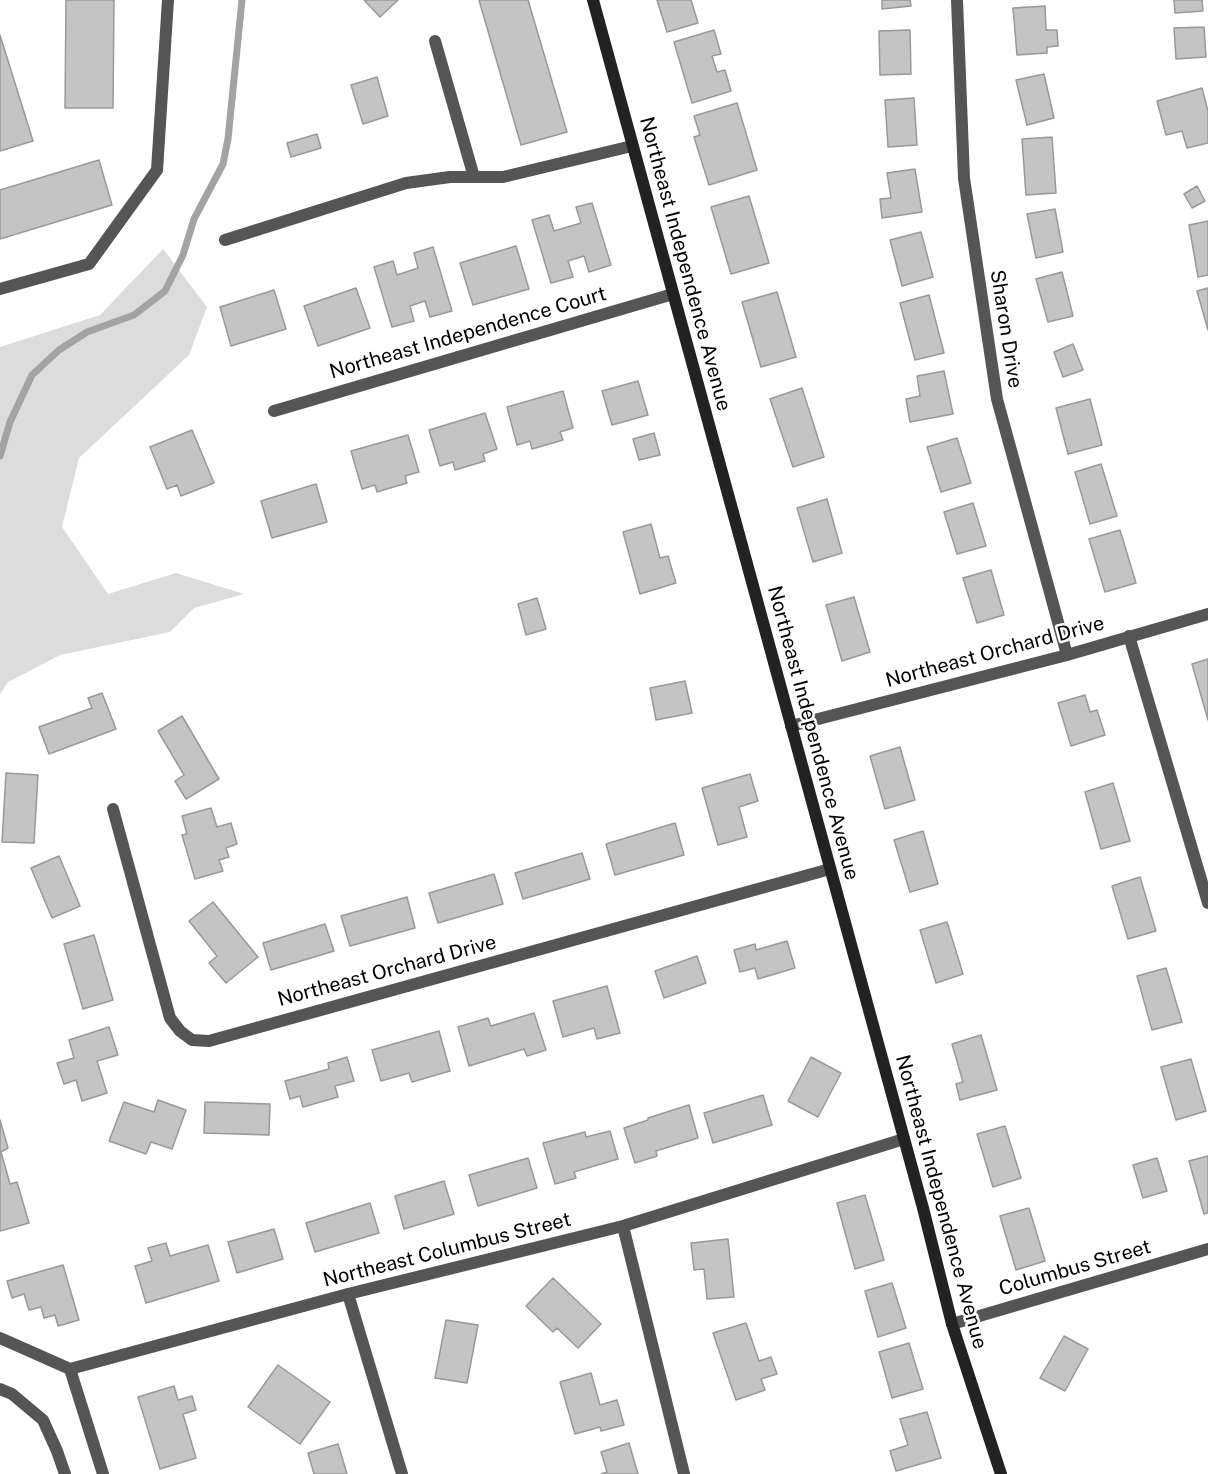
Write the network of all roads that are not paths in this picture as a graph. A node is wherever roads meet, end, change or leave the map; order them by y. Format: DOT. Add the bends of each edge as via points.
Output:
graph roads {
  1 [pos="168,0"];
  2 [pos="593,0"];
  3 [pos="957,0"];
  4 [pos="435,42"];
  5 [pos="632,146"];
  6 [pos="474,177"];
  7 [pos="225,240"];
  8 [pos="0,289"];
  9 [pos="673,294"];
  10 [pos="274,411"];
  11 [pos="1208,614"];
  12 [pos="1129,636"];
  13 [pos="1067,655"];
  14 [pos="790,726"];
  15 [pos="112,809"];
  16 [pos="830,869"];
  17 [pos="1208,903"];
  18 [pos="904,1139"];
  19 [pos="623,1226"];
  20 [pos="1208,1249"];
  21 [pos="348,1294"];
  22 [pos="952,1324"];
  23 [pos="0,1338"];
  24 [pos="70,1369"];
  25 [pos="0,1389"];
  26 [pos="65,1474"];
  27 [pos="103,1474"];
  28 [pos="402,1474"];
  29 [pos="684,1474"];
  30 [pos="1001,1474"];
  1 -- 8 [label="street" via="157,170 89,264"];
  2 -- 5 [label="street, Northeast Independence Avenue"];
  3 -- 13 [label="street, Sharon Drive" via="964,178 997,399"];
  4 -- 6 [label="street"];
  5 -- 6 [label="street" via="503,177"];
  5 -- 9 [label="street, Northeast Independence Avenue"];
  6 -- 7 [label="street" via="406,183"];
  9 -- 10 [label="street, Northeast Independence Court"];
  9 -- 14 [label="street, Northeast Independence Avenue"];
  11 -- 12 [label="street, Northeast Orchard Drive"];
  12 -- 13 [label="street, Northeast Orchard Drive"];
  12 -- 17 [label="street"];
  13 -- 14 [label="street, Northeast Orchard Drive"];
  14 -- 16 [label="street, Northeast Independence Avenue"];
  15 -- 16 [label="street, Northeast Orchard Drive" via="170,1018 192,1040 208,1041"];
  16 -- 18 [label="street, Northeast Independence Avenue"];
  18 -- 19 [label="street, Northeast Columbus Street"];
  18 -- 22 [label="street, Northeast Independence Avenue"];
  19 -- 21 [label="street, Northeast Columbus Street"];
  19 -- 29 [label="street"];
  20 -- 22 [label="street, Columbus Street"];
  21 -- 24 [label="street, Northeast Columbus Street"];
  21 -- 28 [label="street"];
  22 -- 30 [label="street, Northeast Independence Avenue"];
  23 -- 24 [label="street"];
  24 -- 27 [label="street"];
  25 -- 26 [label="street" via="44,1420"];
}
